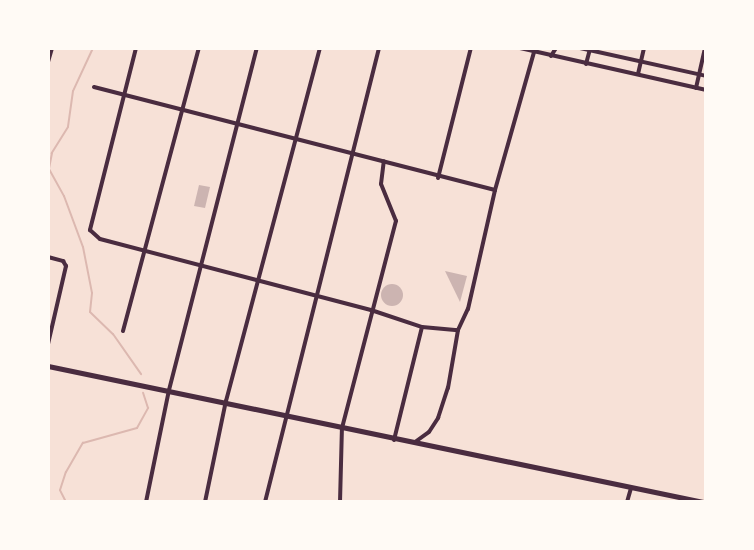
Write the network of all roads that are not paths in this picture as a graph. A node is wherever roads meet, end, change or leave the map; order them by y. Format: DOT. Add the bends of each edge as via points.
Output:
graph roads {
  1 [pos="52,48"];
  2 [pos="136,48"];
  3 [pos="199,48"];
  4 [pos="257,48"];
  5 [pos="320,48"];
  6 [pos="379,48"];
  7 [pos="471,48"];
  8 [pos="520,48"];
  9 [pos="556,48"];
  10 [pos="580,48"];
  11 [pos="644,48"];
  12 [pos="705,48"];
  13 [pos="590,49"];
  14 [pos="534,52"];
  15 [pos="551,56"];
  16 [pos="48,62"];
  17 [pos="641,62"];
  18 [pos="586,64"];
  19 [pos="638,74"];
  20 [pos="699,75"];
  21 [pos="706,76"];
  22 [pos="94,87"];
  23 [pos="696,88"];
  24 [pos="706,90"];
  25 [pos="124,94"];
  26 [pos="183,109"];
  27 [pos="238,124"];
  28 [pos="296,139"];
  29 [pos="351,152"];
  30 [pos="384,161"];
  31 [pos="438,178"];
  32 [pos="495,190"];
  33 [pos="144,252"];
  34 [pos="48,257"];
  35 [pos="200,265"];
  36 [pos="258,280"];
  37 [pos="315,295"];
  38 [pos="371,310"];
  39 [pos="422,327"];
  40 [pos="459,330"];
  41 [pos="123,331"];
  42 [pos="48,344"];
  43 [pos="48,366"];
  44 [pos="169,390"];
  45 [pos="226,401"];
  46 [pos="284,414"];
  47 [pos="342,428"];
  48 [pos="394,440"];
  49 [pos="414,443"];
  50 [pos="631,488"];
  51 [pos="146,502"];
  52 [pos="205,502"];
  53 [pos="265,502"];
  54 [pos="340,502"];
  55 [pos="627,502"];
  56 [pos="703,502"];
  1 -- 16 [label="street"];
  2 -- 25 [label="street"];
  3 -- 26 [label="street"];
  4 -- 27 [label="street"];
  5 -- 28 [label="street"];
  6 -- 29 [label="street"];
  7 -- 31 [label="street"];
  8 -- 14 [label="street"];
  9 -- 15 [label="street"];
  10 -- 13 [label="street"];
  11 -- 17 [label="street"];
  12 -- 20 [label="street"];
  13 -- 17 [label="street"];
  13 -- 18 [label="street"];
  14 -- 15 [label="street"];
  14 -- 32 [label="street"];
  15 -- 18 [label="street"];
  17 -- 19 [label="street"];
  17 -- 20 [label="street"];
  18 -- 19 [label="street"];
  19 -- 23 [label="street"];
  20 -- 21 [label="street"];
  20 -- 23 [label="street"];
  22 -- 25 [label="street"];
  23 -- 24 [label="street"];
  25 -- 26 [label="street"];
  25 -- 33 [label="street" via="90,230 107,243"];
  26 -- 27 [label="street"];
  26 -- 33 [label="street"];
  27 -- 28 [label="street"];
  27 -- 35 [label="street"];
  28 -- 29 [label="street"];
  28 -- 36 [label="street"];
  29 -- 30 [label="street"];
  29 -- 37 [label="street"];
  30 -- 31 [label="street"];
  30 -- 38 [label="street" via="381,184 396,221"];
  31 -- 32 [label="street"];
  32 -- 40 [label="street" via="468,309"];
  33 -- 35 [label="street"];
  33 -- 41 [label="street"];
  34 -- 42 [label="street" via="63,261 66,266"];
  35 -- 36 [label="street"];
  35 -- 44 [label="street"];
  36 -- 37 [label="street"];
  36 -- 45 [label="street"];
  37 -- 38 [label="street"];
  37 -- 46 [label="street"];
  38 -- 39 [label="street"];
  38 -- 47 [label="street"];
  39 -- 40 [label="street"];
  39 -- 48 [label="street"];
  40 -- 49 [label="street" via="438,418 429,432"];
  43 -- 44 [label="street"];
  44 -- 45 [label="street"];
  44 -- 51 [label="street"];
  45 -- 46 [label="street"];
  45 -- 52 [label="street"];
  46 -- 47 [label="street"];
  46 -- 53 [label="street"];
  47 -- 48 [label="street"];
  47 -- 54 [label="street"];
  48 -- 49 [label="street"];
  49 -- 50 [label="street"];
  50 -- 55 [label="street"];
  50 -- 56 [label="street"];
}
